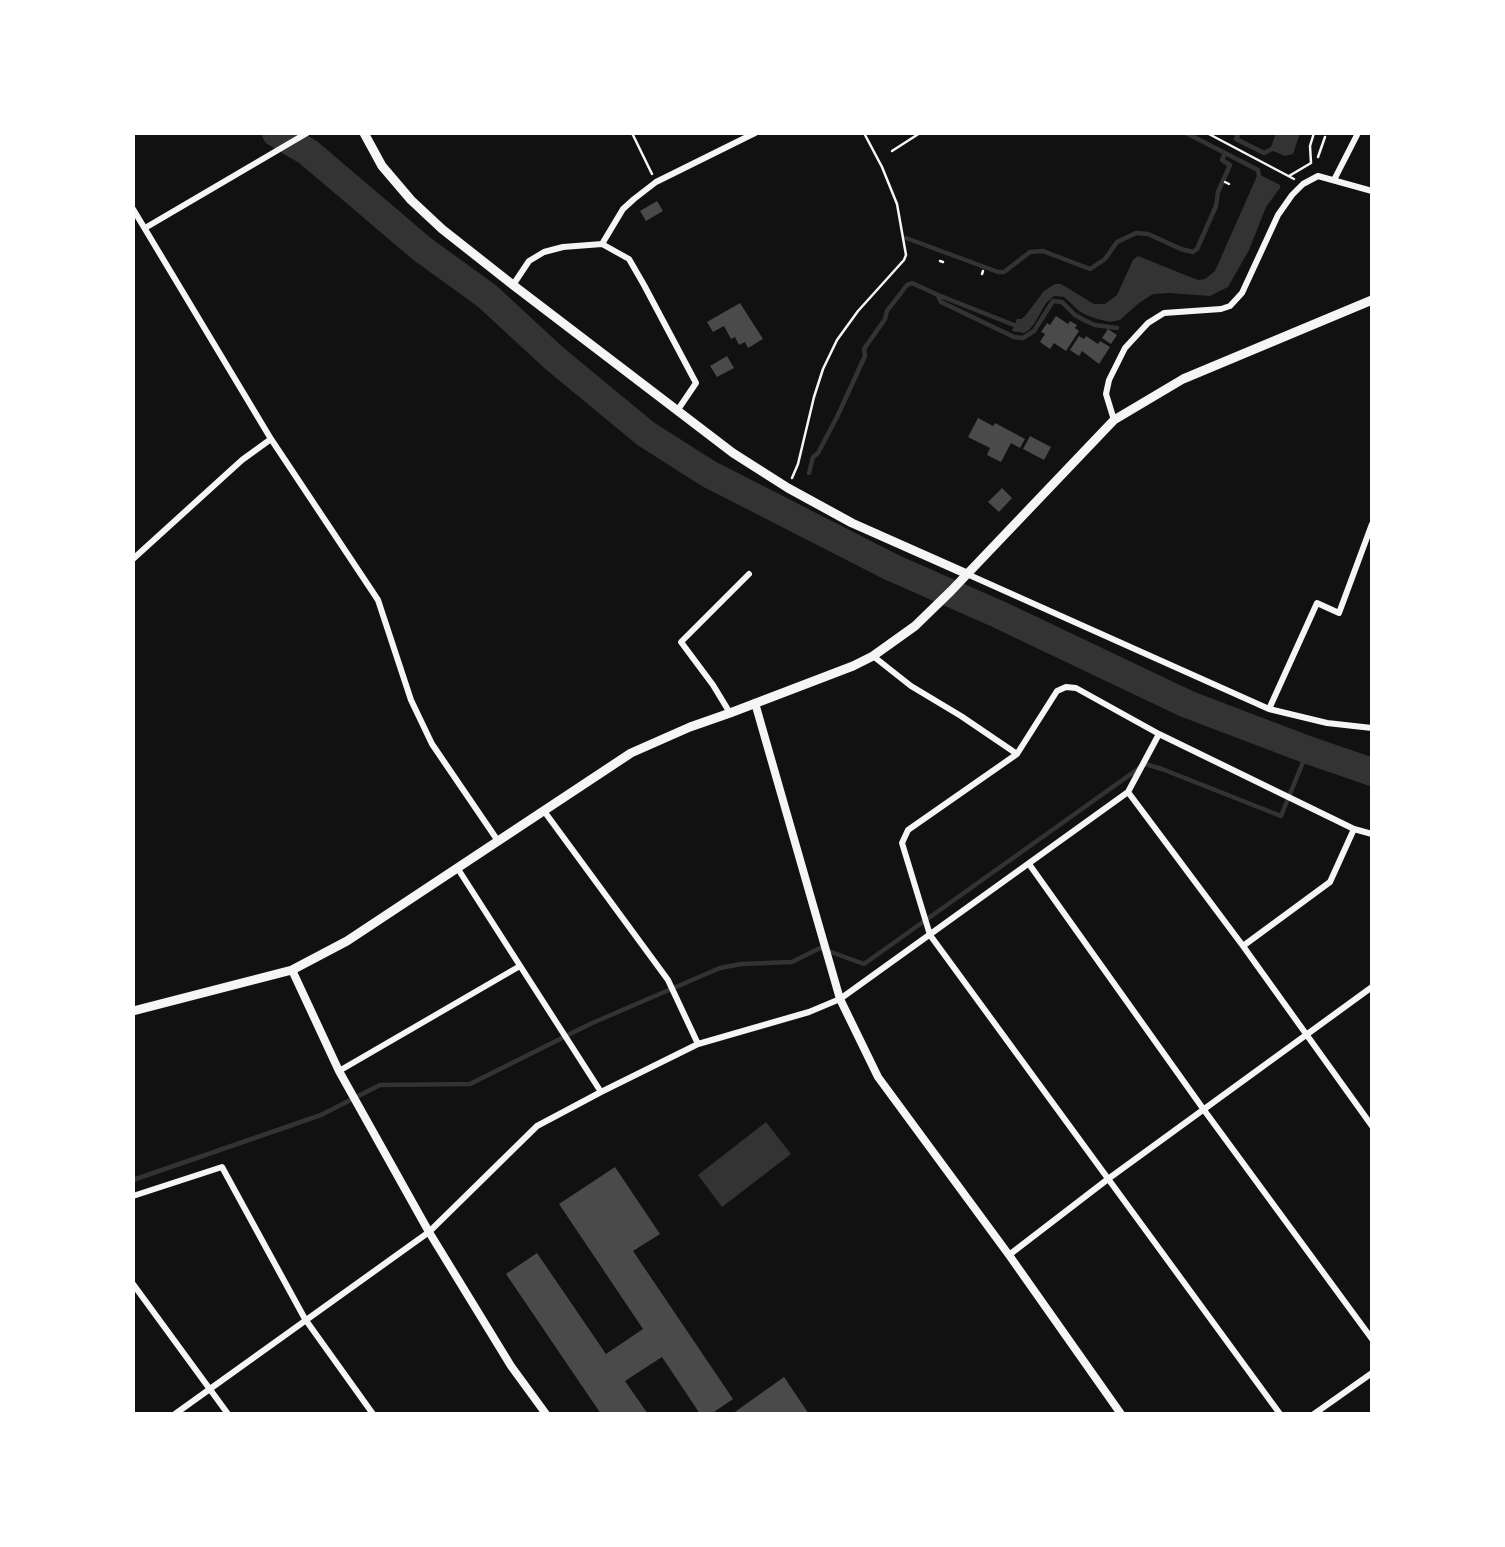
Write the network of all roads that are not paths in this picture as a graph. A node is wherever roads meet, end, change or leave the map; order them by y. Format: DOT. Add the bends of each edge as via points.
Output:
graph roads {
  1 [pos="307,133"];
  2 [pos="364,133"];
  3 [pos="755,133"];
  4 [pos="1358,133"];
  5 [pos="1334,180"];
  6 [pos="1372,191"];
  7 [pos="133,209"];
  8 [pos="145,228"];
  9 [pos="603,244"];
  10 [pos="513,285"];
  11 [pos="1372,300"];
  12 [pos="677,411"];
  13 [pos="1115,420"];
  14 [pos="271,439"];
  15 [pos="1372,524"];
  16 [pos="133,559"];
  17 [pos="749,574"];
  18 [pos="967,574"];
  19 [pos="873,656"];
  20 [pos="755,703"];
  21 [pos="1269,709"];
  22 [pos="730,713"];
  23 [pos="1372,728"];
  24 [pos="1158,734"];
  25 [pos="1017,754"];
  26 [pos="1128,792"];
  27 [pos="544,811"];
  28 [pos="1354,829"];
  29 [pos="1372,834"];
  30 [pos="498,841"];
  31 [pos="1029,864"];
  32 [pos="458,869"];
  33 [pos="930,936"];
  34 [pos="1243,946"];
  35 [pos="520,966"];
  36 [pos="292,970"];
  37 [pos="1372,987"];
  38 [pos="840,999"];
  39 [pos="133,1011"];
  40 [pos="1306,1034"];
  41 [pos="698,1044"];
  42 [pos="339,1071"];
  43 [pos="601,1092"];
  44 [pos="1204,1110"];
  45 [pos="1372,1126"];
  46 [pos="1108,1179"];
  47 [pos="133,1196"];
  48 [pos="429,1232"];
  49 [pos="1009,1255"];
  50 [pos="133,1284"];
  51 [pos="305,1319"];
  52 [pos="1372,1339"];
  53 [pos="1372,1373"];
  54 [pos="209,1388"];
  55 [pos="175,1414"];
  56 [pos="228,1414"];
  57 [pos="373,1414"];
  58 [pos="546,1414"];
  59 [pos="1121,1414"];
  60 [pos="1280,1414"];
  61 [pos="1314,1414"];
  1 -- 8 [label="street"];
  2 -- 10 [label="main road" via="382,166 411,200"];
  3 -- 9 [label="street" via="656,183 634,199 622,209"];
  4 -- 5 [label="street"];
  5 -- 6 [label="street"];
  5 -- 13 [label="street" via="1318,176 1292,195 1242,293 1230,306 1164,313 1125,348 1106,394"];
  7 -- 8 [label="street"];
  8 -- 14 [label="street"];
  9 -- 10 [label="street" via="544,252 529,261"];
  9 -- 12 [label="street" via="629,259 696,383"];
  10 -- 12 [label="main road"];
  11 -- 13 [label="main road" via="1183,379"];
  12 -- 18 [label="main road" via="788,488 852,523"];
  13 -- 18 [label="main road"];
  14 -- 16 [label="street"];
  14 -- 30 [label="street" via="378,600 411,700 432,744"];
  15 -- 21 [label="street" via="1339,613 1317,603"];
  17 -- 22 [label="street" via="681,642"];
  18 -- 19 [label="main road" via="915,626"];
  18 -- 21 [label="street"];
  19 -- 20 [label="main road"];
  19 -- 25 [label="street"];
  20 -- 22 [label="main road"];
  20 -- 38 [label="street"];
  21 -- 23 [label="street"];
  22 -- 27 [label="main road" via="631,752"];
  24 -- 25 [label="street" via="1076,688 1066,687 1057,691"];
  24 -- 26 [label="street"];
  24 -- 28 [label="street"];
  25 -- 33 [label="street" via="908,830 902,843"];
  26 -- 31 [label="street"];
  26 -- 34 [label="street"];
  27 -- 30 [label="main road"];
  27 -- 41 [label="street" via="668,980"];
  28 -- 29 [label="street"];
  28 -- 34 [label="street" via="1330,882"];
  30 -- 32 [label="main road"];
  31 -- 33 [label="street"];
  31 -- 44 [label="street"];
  32 -- 35 [label="street"];
  32 -- 36 [label="main road" via="347,942"];
  33 -- 38 [label="street"];
  33 -- 46 [label="street"];
  34 -- 40 [label="street"];
  35 -- 42 [label="street"];
  35 -- 43 [label="street"];
  36 -- 39 [label="main road"];
  36 -- 42 [label="street"];
  37 -- 40 [label="street"];
  38 -- 41 [label="street"];
  38 -- 49 [label="street" via="878,1077"];
  40 -- 44 [label="street"];
  40 -- 45 [label="street"];
  41 -- 43 [label="street"];
  42 -- 48 [label="street"];
  43 -- 48 [label="street" via="537,1126"];
  44 -- 46 [label="street"];
  44 -- 52 [label="street"];
  46 -- 49 [label="street"];
  46 -- 60 [label="street"];
  47 -- 51 [label="street" via="222,1167"];
  48 -- 51 [label="street"];
  48 -- 58 [label="street"];
  49 -- 59 [label="street"];
  50 -- 54 [label="street"];
  51 -- 54 [label="street"];
  51 -- 57 [label="street"];
  53 -- 61 [label="street"];
  54 -- 55 [label="street"];
  54 -- 56 [label="street"];
}
